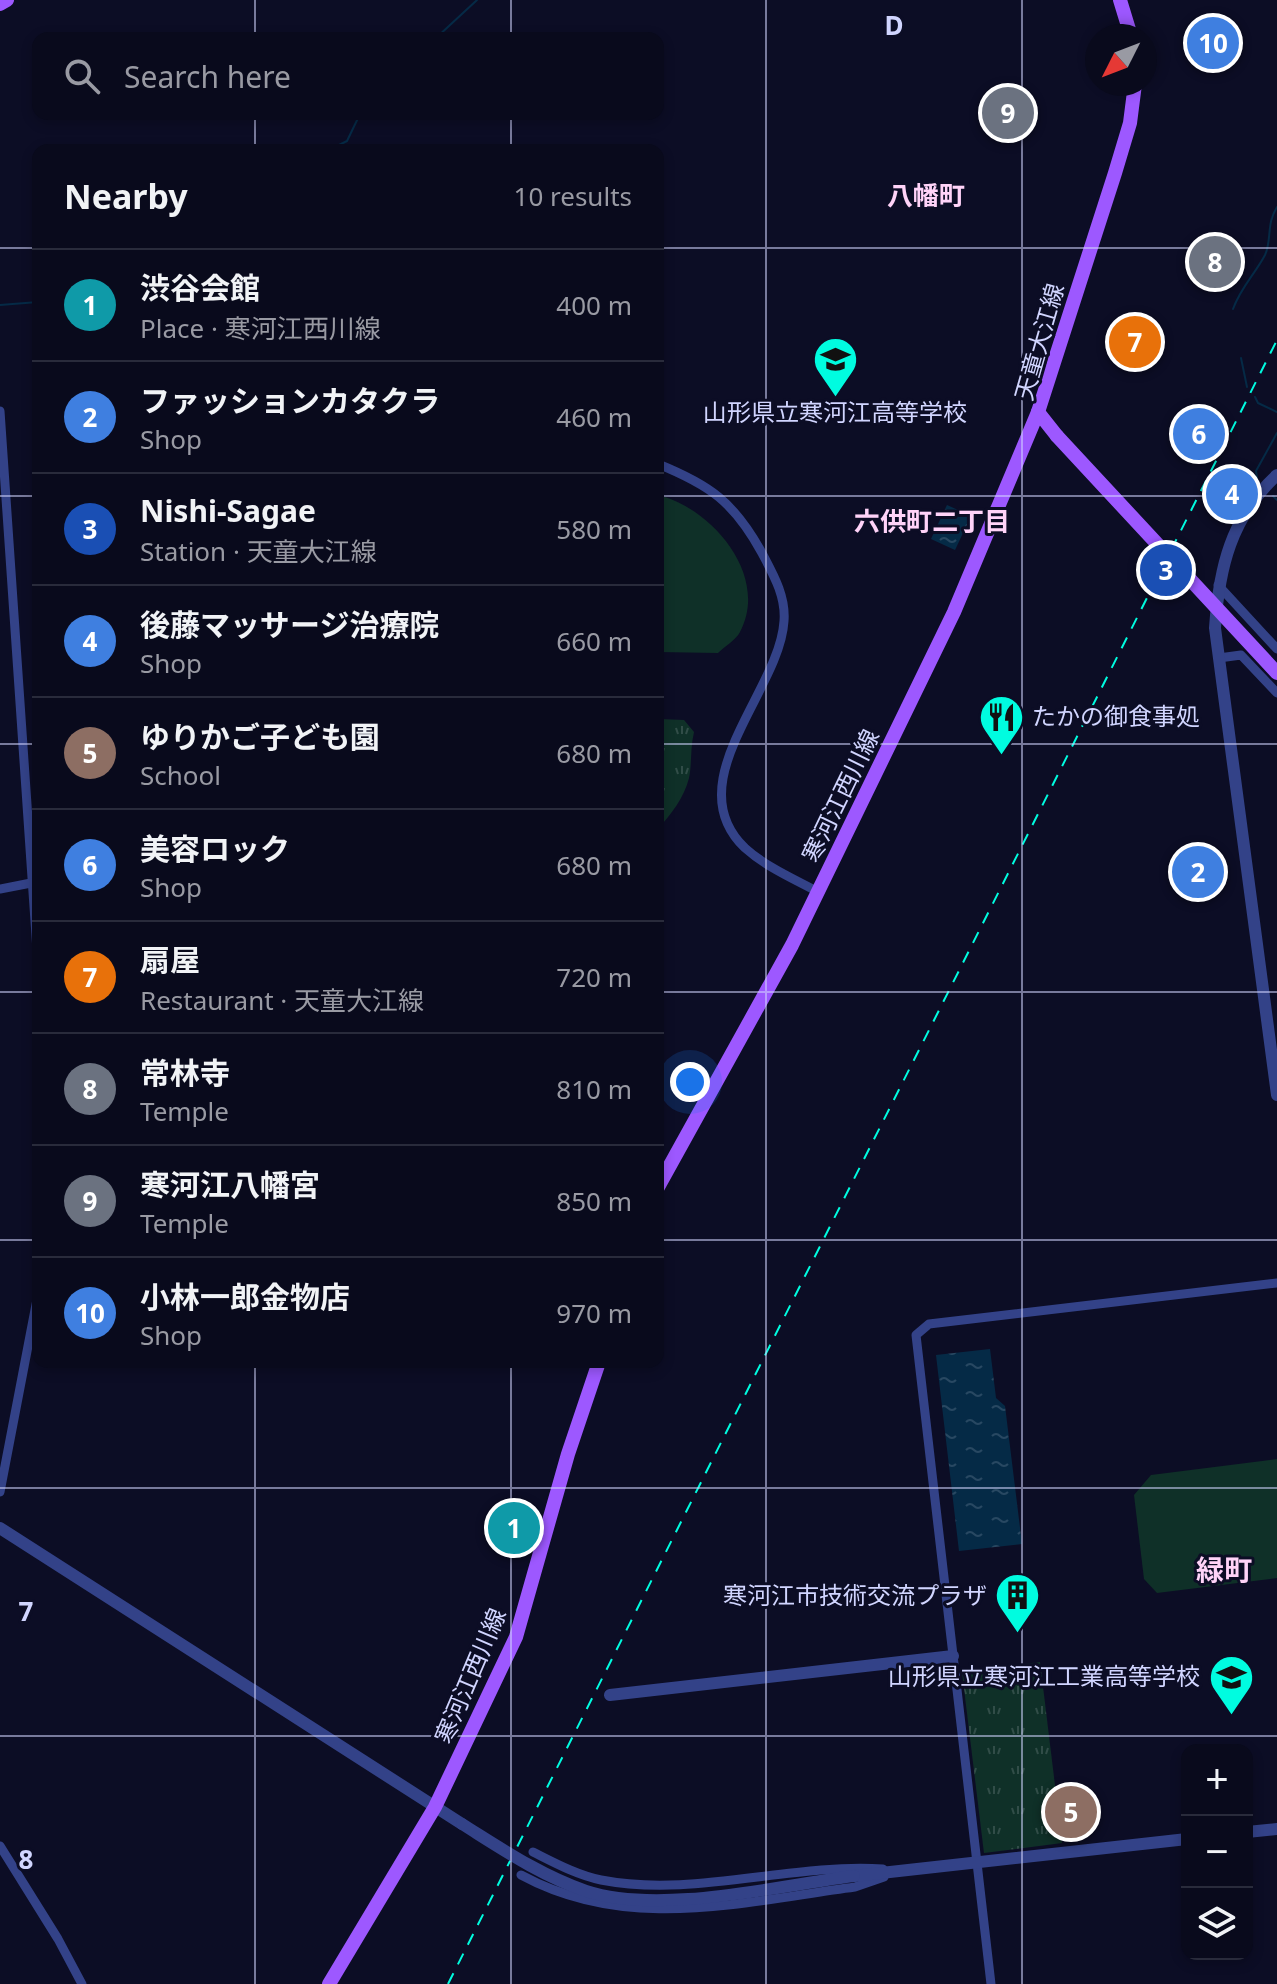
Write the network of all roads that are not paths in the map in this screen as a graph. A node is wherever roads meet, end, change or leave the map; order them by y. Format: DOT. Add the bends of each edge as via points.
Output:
graph roads {
  1 [pos="7,0"];
  2 [pos="1120,0"];
  3 [pos="0,4"];
  4 [pos="1127,24"];
  5 [pos="1133,96"];
  6 [pos="0,411"];
  7 [pos="1038,412"];
  8 [pos="664,467"];
  9 [pos="1277,475"];
  10 [pos="1218,585"];
  11 [pos="1277,649"];
  12 [pos="1219,658"];
  13 [pos="1277,673"];
  14 [pos="1277,693"];
  15 [pos="31,883"];
  16 [pos="0,889"];
  17 [pos="818,892"];
  18 [pos="32,895"];
  19 [pos="1277,1095"];
  20 [pos="664,1176"];
  21 [pos="1277,1283"];
  22 [pos="32,1325"];
  23 [pos="597,1368"];
  24 [pos="0,1492"];
  25 [pos="0,1528"];
  26 [pos="953,1656"];
  27 [pos="610,1695"];
  28 [pos="435,1807"];
  29 [pos="1277,1829"];
  30 [pos="1253,1831"];
  31 [pos="1181,1840"];
  32 [pos="0,1846"];
  33 [pos="533,1852"];
  34 [pos="977,1864"];
  35 [pos="903,1870"];
  36 [pos="521,1875"];
  37 [pos="82,1984"];
  38 [pos="329,1984"];
  39 [pos="991,1984"];
  1 -- 3 [label="main road"];
  2 -- 4 [label="main road"];
  5 -- 7 [label="main road, 天童大江線" via="1115,173"];
  6 -- 15 [label="street"];
  7 -- 13 [label="main road, 天童大江線, bridge"];
  7 -- 17 [label="main road, 寒河江西川線" via="949,624"];
  8 -- 17 [label="street" via="708,486 725,500 742,520 779,588 784,606 781,641 727,761 722,794 728,821 744,847"];
  9 -- 10 [label="street" via="1235,527"];
  10 -- 11 [label="street"];
  10 -- 12 [label="street"];
  12 -- 14 [label="street" via="1241,655"];
  12 -- 19 [label="street"];
  15 -- 16 [label="street"];
  15 -- 18 [label="street"];
  17 -- 20 [label="main road, 寒河江西川線"];
  21 -- 26 [label="street" via="921,1328 915,1343"];
  22 -- 24 [label="street"];
  23 -- 28 [label="main road, 寒河江西川線" via="516,1637"];
  25 -- 28 [label="street"];
  26 -- 27 [label="street"];
  26 -- 34 [label="street"];
  28 -- 35 [label="street, bridge" via="533,1869 589,1892 622,1898 696,1897"];
  28 -- 38 [label="main road, 寒河江西川線"];
  29 -- 30 [label="street"];
  31 -- 34 [label="street"];
  32 -- 37 [label="street"];
  33 -- 35 [label="street" via="584,1875 631,1885 849,1867"];
  34 -- 35 [label="street"];
  34 -- 39 [label="street"];
  35 -- 36 [label="street" via="855,1887 656,1912 564,1895"];
}
